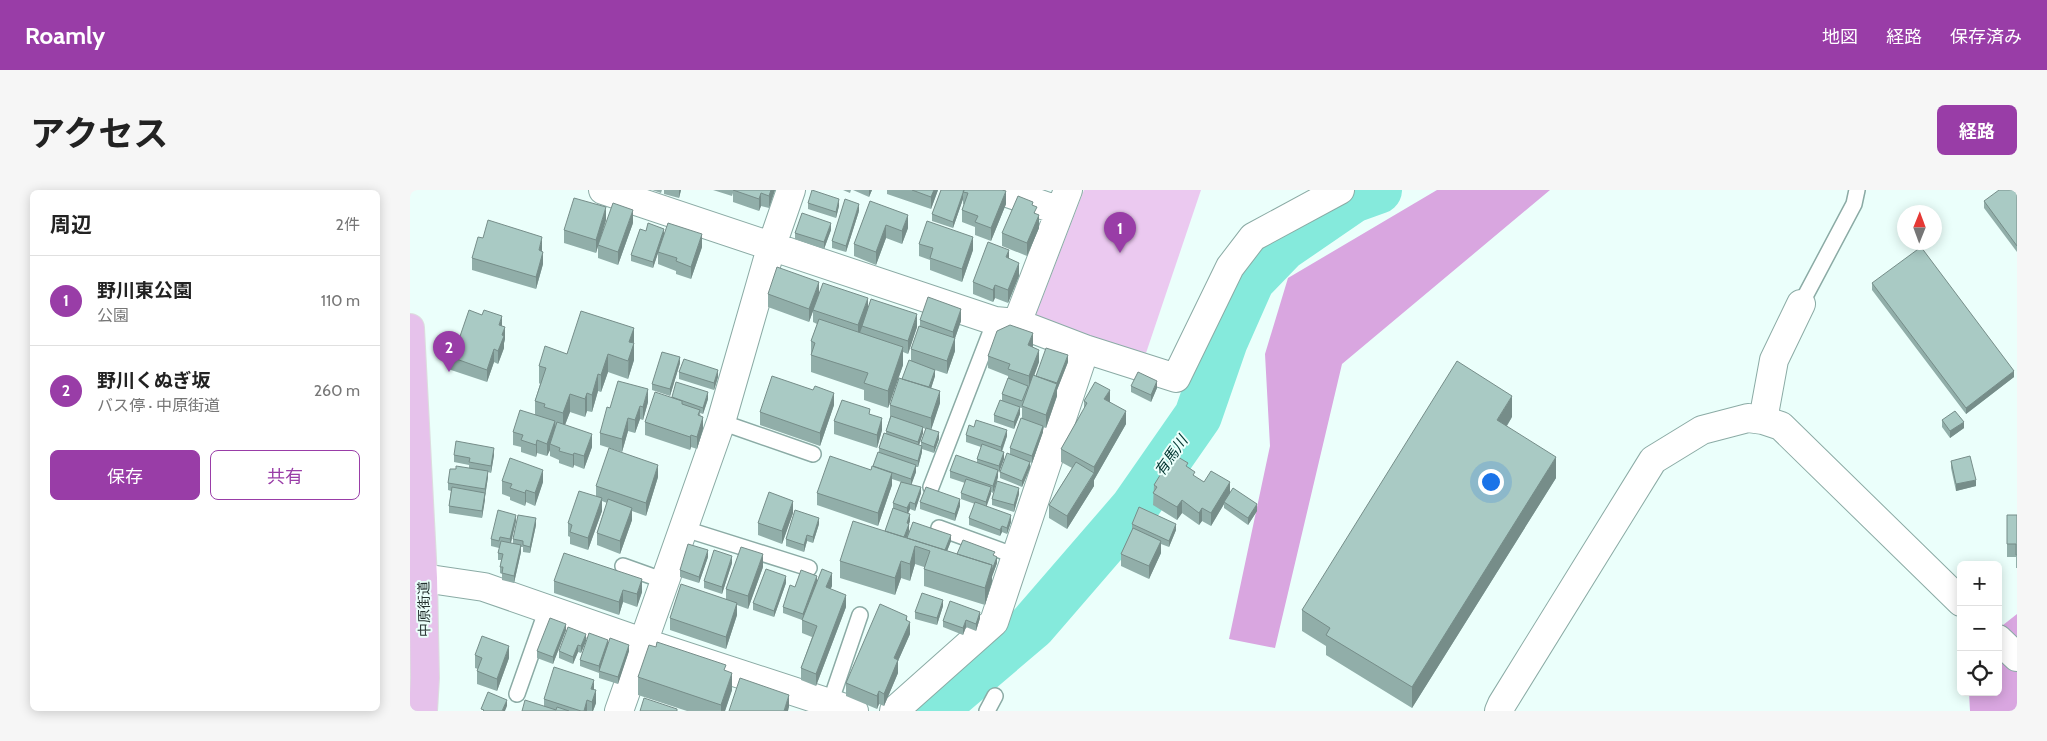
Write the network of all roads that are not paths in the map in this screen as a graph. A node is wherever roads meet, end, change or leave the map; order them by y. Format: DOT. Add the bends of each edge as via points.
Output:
graph roads {
  1 [pos="602,190"];
  2 [pos="791,190"];
  3 [pos="999,190"];
  4 [pos="1340,190"];
  5 [pos="1857,190"];
  6 [pos="1064,201"];
  7 [pos="771,248"];
  8 [pos="1802,304"];
  9 [pos="1006,322"];
  10 [pos="410,328"];
  11 [pos="1085,349"];
  12 [pos="1763,420"];
  13 [pos="721,422"];
  14 [pos="813,454"];
  15 [pos="931,487"];
  16 [pos="939,528"];
  17 [pos="685,529"];
  18 [pos="1016,556"];
  19 [pos="623,566"];
  20 [pos="809,568"];
  21 [pos="423,578"];
  22 [pos="665,582"];
  23 [pos="1957,598"];
  24 [pos="547,609"];
  25 [pos="860,615"];
  26 [pos="642,642"];
  27 [pos="2002,643"];
  28 [pos="2017,657"];
  29 [pos="516,694"];
  30 [pos="995,696"];
  31 [pos="842,707"];
  32 [pos="423,711"];
  33 [pos="619,711"];
  34 [pos="894,711"];
  35 [pos="987,711"];
  36 [pos="1499,711"];
  1 -- 7 [label="street"];
  2 -- 7 [label="street"];
  3 -- 6 [label="street"];
  4 -- 11 [label="street" via="1253,237 1230,267 1176,378"];
  5 -- 8 [label="lane" via="1854,204"];
  6 -- 9 [label="street"];
  7 -- 9 [label="street"];
  7 -- 13 [label="street"];
  8 -- 12 [label="street" via="1774,360"];
  9 -- 11 [label="street"];
  9 -- 15 [label="lane"];
  10 -- 21 [label="main road, 中原街道"];
  11 -- 18 [label="street"];
  12 -- 23 [label="street" via="1781,426"];
  12 -- 36 [label="street" via="1748,418 1702,430 1653,460"];
  13 -- 14 [label="lane"];
  13 -- 17 [label="street"];
  16 -- 18 [label="lane"];
  17 -- 20 [label="lane"];
  17 -- 22 [label="street"];
  18 -- 34 [label="street" via="994,622"];
  19 -- 22 [label="lane"];
  21 -- 24 [label="street" via="484,587"];
  21 -- 32 [label="main road, 中原街道"];
  22 -- 26 [label="street"];
  24 -- 26 [label="street"];
  24 -- 29 [label="lane"];
  25 -- 31 [label="lane"];
  26 -- 31 [label="street"];
  26 -- 33 [label="street"];
  27 -- 28 [label="street"];
  30 -- 35 [label="lane"];
}
